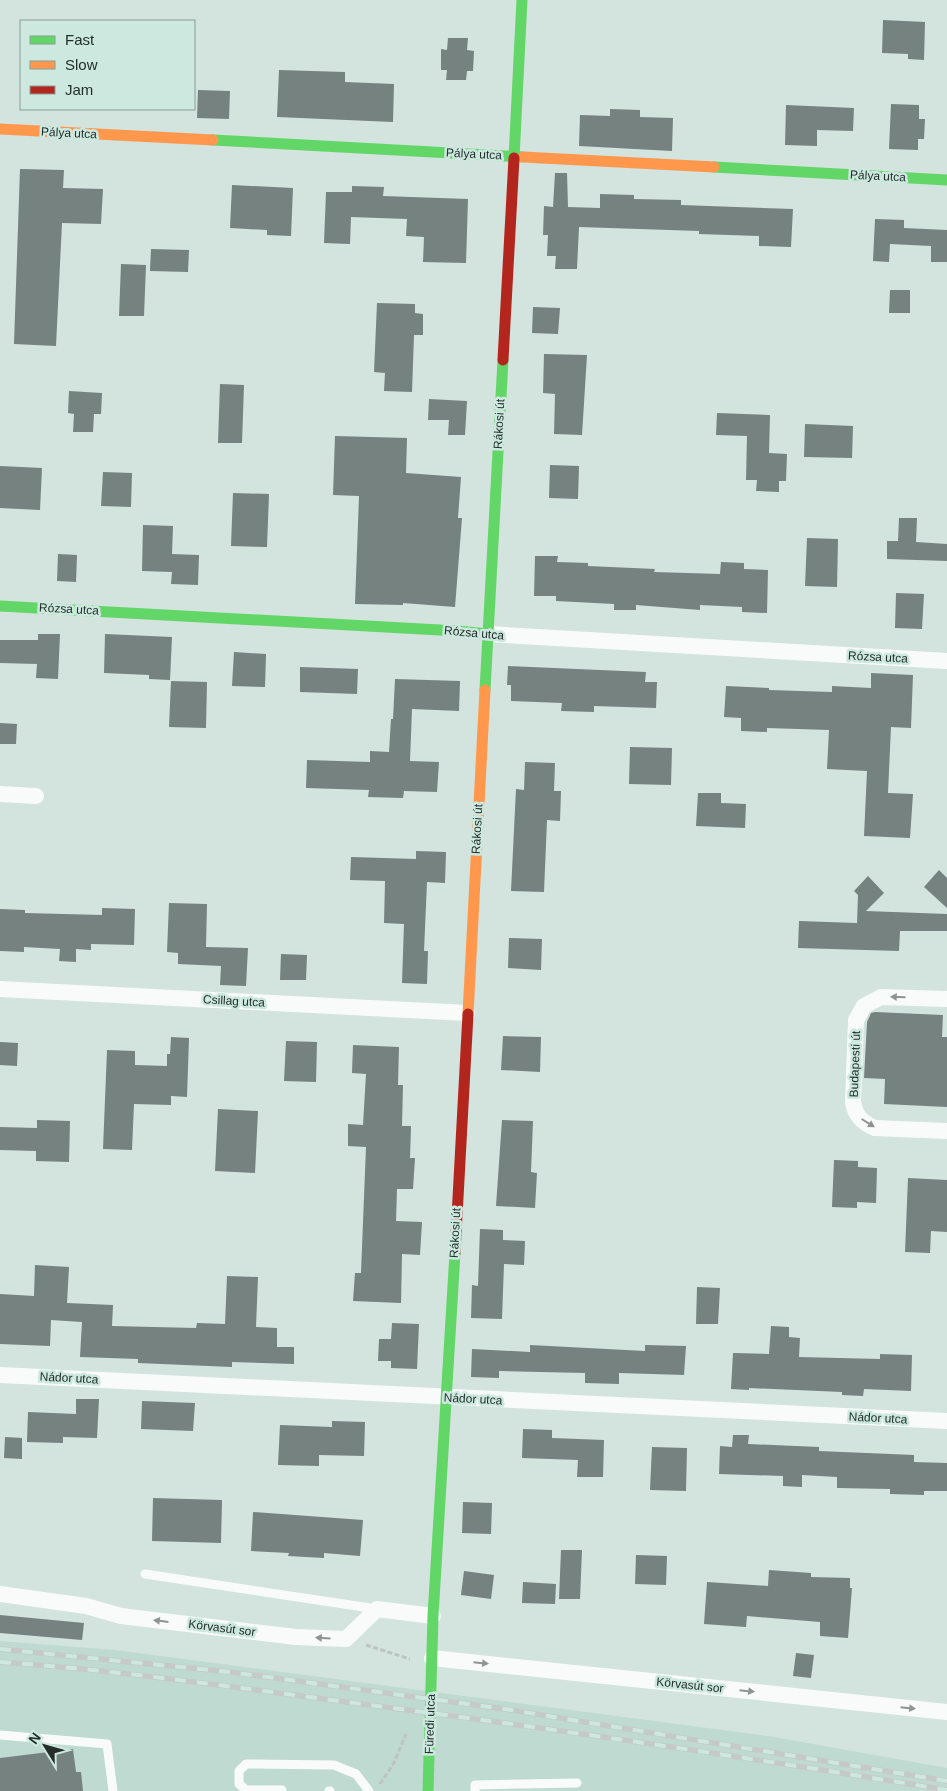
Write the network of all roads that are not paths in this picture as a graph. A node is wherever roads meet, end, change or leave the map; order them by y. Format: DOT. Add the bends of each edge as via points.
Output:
graph roads {
  1 [pos="522,0"];
  2 [pos="0,129"];
  3 [pos="514,157"];
  4 [pos="947,171"];
  5 [pos="947,180"];
  6 [pos="0,606"];
  7 [pos="488,634"];
  8 [pos="947,661"];
  9 [pos="0,794"];
  10 [pos="36,796"];
  11 [pos="0,989"];
  12 [pos="947,999"];
  13 [pos="467,1013"];
  14 [pos="947,1131"];
  15 [pos="0,1375"];
  16 [pos="447,1398"];
  17 [pos="947,1421"];
  18 [pos="144,1574"];
  19 [pos="0,1594"];
  20 [pos="377,1609"];
  21 [pos="433,1616"];
  22 [pos="432,1662"];
  23 [pos="947,1712"];
  24 [pos="0,1735"];
  25 [pos="577,1783"];
  26 [pos="282,1790"];
  27 [pos="113,1791"];
  28 [pos="370,1791"];
  29 [pos="428,1791"];
  30 [pos="475,1791"];
  1 -- 3 [label="main road, Rákosi út"];
  2 -- 3 [label="main road, Pálya utca"];
  3 -- 5 [label="main road, Pálya utca"];
  3 -- 7 [label="main road, Rákosi út"];
  4 -- 5 [label="street"];
  6 -- 7 [label="main road, Rózsa utca"];
  7 -- 8 [label="street, Rózsa utca"];
  7 -- 13 [label="main road, Rákosi út"];
  9 -- 10 [label="street"];
  11 -- 13 [label="street, Csillag utca"];
  12 -- 14 [label="street, Budapesti út, one-way" via="881,997 864,1006 856,1020 853,1102 858,1116 875,1128"];
  13 -- 16 [label="main road, Rákosi út"];
  15 -- 16 [label="street, Nádor utca"];
  16 -- 17 [label="street, Nádor utca"];
  16 -- 21 [label="main road, Rákosi út"];
  18 -- 20 [label="lane"];
  20 -- 19 [label="street, Körvasút sor, one-way" via="346,1639 121,1616 86,1606"];
  20 -- 21 [label="street"];
  21 -- 22 [label="main road, Rákosi út"];
  22 -- 23 [label="street, Körvasút sor, one-way"];
  22 -- 29 [label="main road, Füredi utca"];
  24 -- 27 [label="lane" via="107,1744"];
  25 -- 30 [label="lane" via="475,1785"];
  26 -- 28 [label="lane" via="246,1790 239,1784 239,1771 246,1764 334,1765 356,1774"];
}
